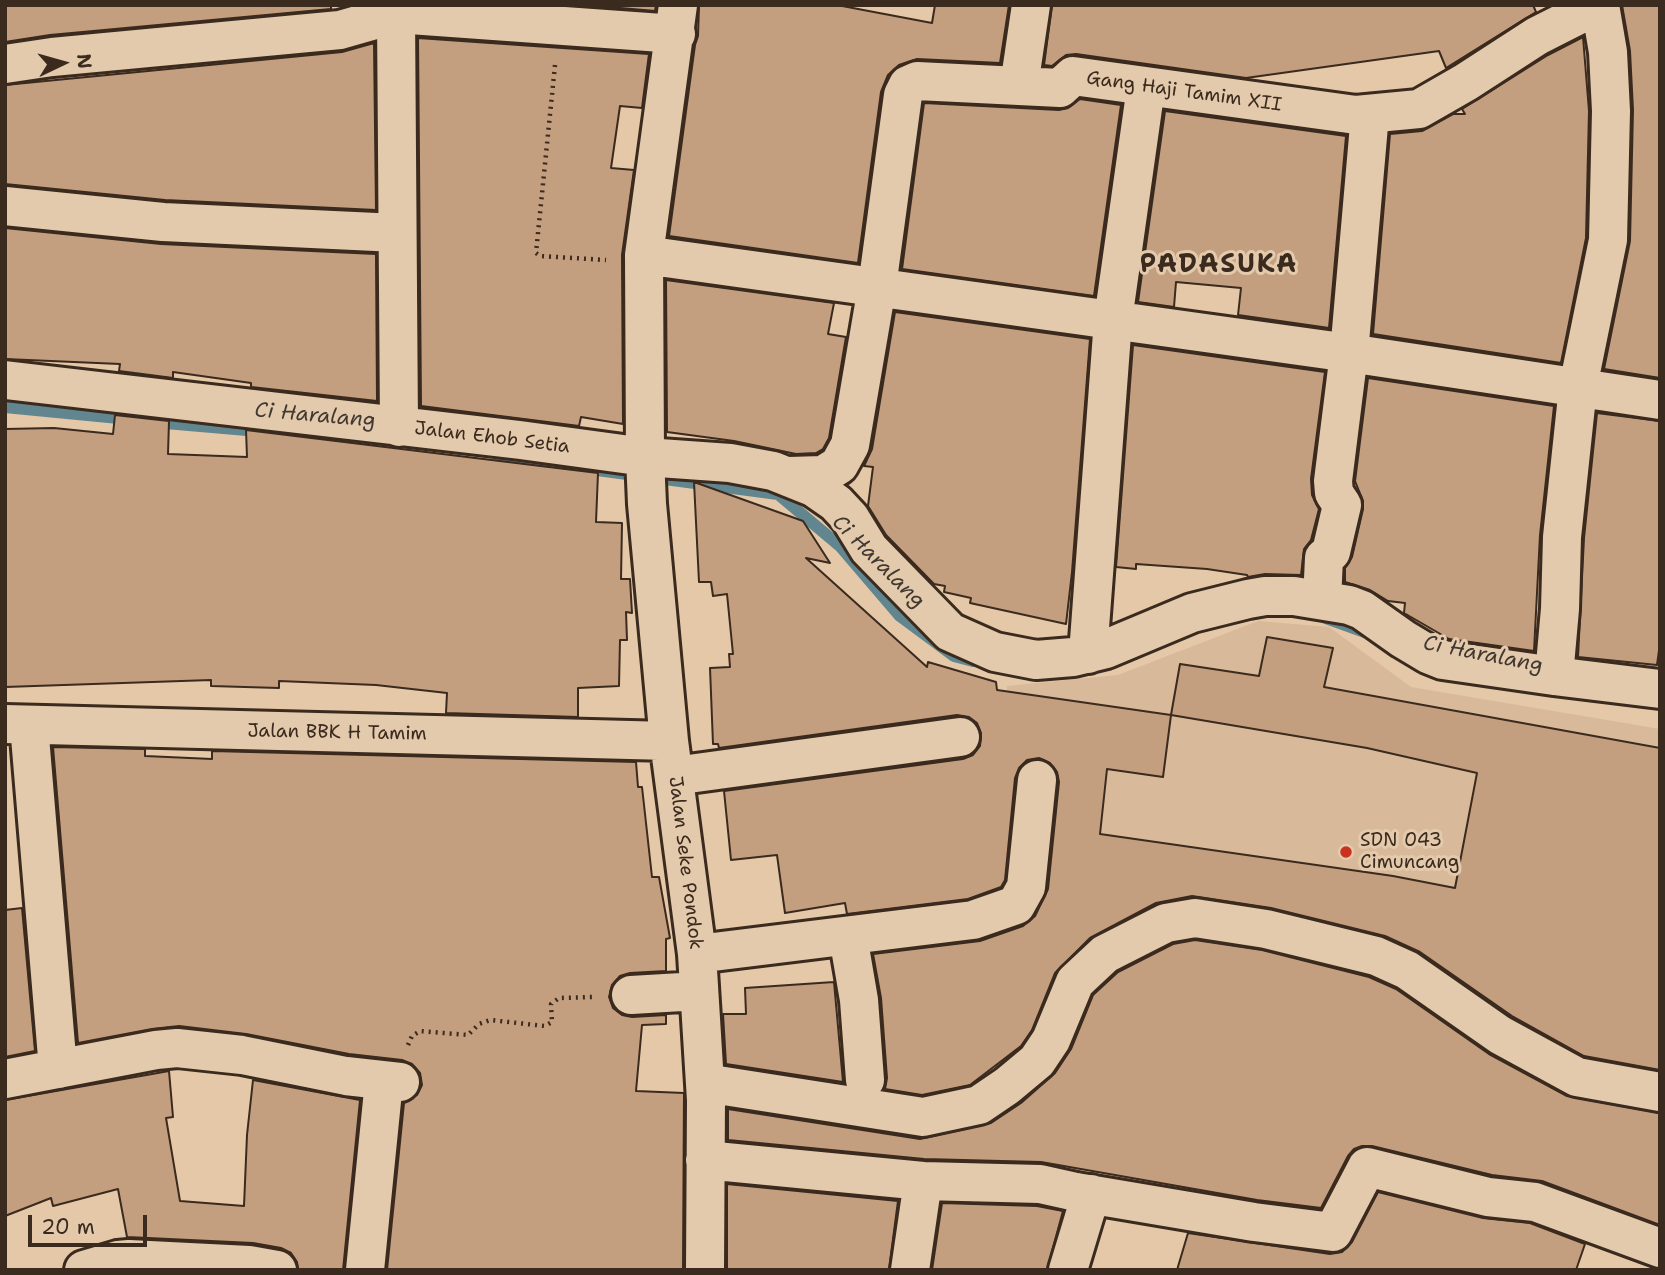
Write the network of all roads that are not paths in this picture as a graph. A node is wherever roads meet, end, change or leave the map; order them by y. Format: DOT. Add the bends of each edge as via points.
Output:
graph roads {
  1 [pos="1031,5"];
  2 [pos="1581,9"];
  3 [pos="396,14"];
  4 [pos="677,19"];
  5 [pos="5,64"];
  6 [pos="1019,86"];
  7 [pos="1146,87"];
  8 [pos="1370,114"];
  9 [pos="5,206"];
  10 [pos="397,233"];
  11 [pos="644,258"];
  12 [pos="877,287"];
  13 [pos="1113,320"];
  14 [pos="1349,353"];
  15 [pos="5,380"];
  16 [pos="1578,387"];
  17 [pos="1660,400"];
  18 [pos="399,427"];
  19 [pos="789,476"];
  20 [pos="646,477"];
  21 [pos="1322,600"];
  22 [pos="1088,654"];
  23 [pos="1554,676"];
  24 [pos="1660,689"];
  25 [pos="17,725"];
  26 [pos="960,737"];
  27 [pos="671,758"];
  28 [pos="1037,780"];
  29 [pos="848,936"];
  30 [pos="698,973"];
  31 [pos="631,995"];
  32 [pos="58,1069"];
  33 [pos="5,1079"];
  34 [pos="865,1080"];
  35 [pos="705,1083"];
  36 [pos="1660,1092"];
  37 [pos="705,1160"];
  38 [pos="923,1181"];
  39 [pos="1091,1194"];
  40 [pos="1660,1248"];
  41 [pos="130,1265"];
  42 [pos="84,1270"];
  43 [pos="277,1270"];
  44 [pos="365,1270"];
  45 [pos="705,1270"];
  46 [pos="910,1270"];
  47 [pos="1068,1270"];
  1 -- 6 [label="street"];
  2 -- 8 [label="street, Gang Haji Tamim XII" via="1419,109"];
  2 -- 16 [label="street" via="1608,52 1611,111 1608,240"];
  3 -- 4 [label="street" via="559,25"];
  3 -- 5 [label="street" via="340,30"];
  3 -- 10 [label="street"];
  4 -- 11 [label="street, Jalan Seke Pondok"];
  6 -- 7 [label="street, Gang Haji Tamim XII" via="1060,88 1073,76"];
  6 -- 12 [label="street, Gang Haji Tamim XII" via="917,81 908,85"];
  7 -- 8 [label="street, Gang Haji Tamim XII"];
  7 -- 13 [label="street"];
  8 -- 14 [label="street"];
  9 -- 10 [label="street" via="163,222"];
  10 -- 18 [label="street"];
  11 -- 12 [label="street"];
  11 -- 20 [label="street, Jalan Seke Pondok"];
  12 -- 13 [label="street"];
  12 -- 19 [label="street" via="850,445 839,465 823,475"];
  13 -- 14 [label="street"];
  13 -- 22 [label="street"];
  14 -- 16 [label="street"];
  14 -- 21 [label="street" via="1333,481 1342,505 1331,552 1324,558"];
  15 -- 18 [label="street, Jalan Ehob Setia"];
  16 -- 17 [label="street"];
  16 -- 23 [label="street" via="1562,537"];
  18 -- 20 [label="street, Jalan Ehob Setia" via="520,440"];
  19 -- 20 [label="street, Jalan Ehob Setia" via="730,463"];
  19 -- 22 [label="street" via="836,503 869,549 950,632 995,652 1036,660"];
  20 -- 27 [label="street, Jalan Seke Pondok"];
  21 -- 22 [label="street" via="1294,596 1248,599 1192,613"];
  21 -- 23 [label="street" via="1362,610 1411,645 1443,660"];
  23 -- 24 [label="street"];
  25 -- 27 [label="street, Jalan BBK H Tamim"];
  25 -- 32 [label="street"];
  26 -- 27 [label="street, Jalan BBK H Tamim"];
  27 -- 30 [label="street, Jalan Seke Pondok"];
  28 -- 29 [label="street" via="1026,887 1016,905 973,920"];
  29 -- 30 [label="street"];
  29 -- 34 [label="street"];
  30 -- 31 [label="street"];
  30 -- 35 [label="street, Jalan Seke Pondok"];
  32 -- 33 [label="street"];
  32 -- 44 [label="street" via="177,1048 392,1081"];
  35 -- 36 [label="street" via="923,1117 979,1105 1037,1061 1051,1040 1075,982 1105,954 1166,923 1195,918 1266,929 1376,956 1407,970 1500,1035 1577,1077"];
  35 -- 37 [label="street, Jalan Seke Pondok"];
  37 -- 38 [label="street"];
  37 -- 45 [label="street, Jalan Seke Pondok"];
  38 -- 39 [label="street" via="1040,1184"];
  38 -- 46 [label="street"];
  39 -- 40 [label="street" via="1334,1232 1367,1167 1488,1197 1535,1202"];
  39 -- 47 [label="street"];
  41 -- 42 [label="street" via="118,1260"];
  41 -- 43 [label="street" via="249,1265"];
}
